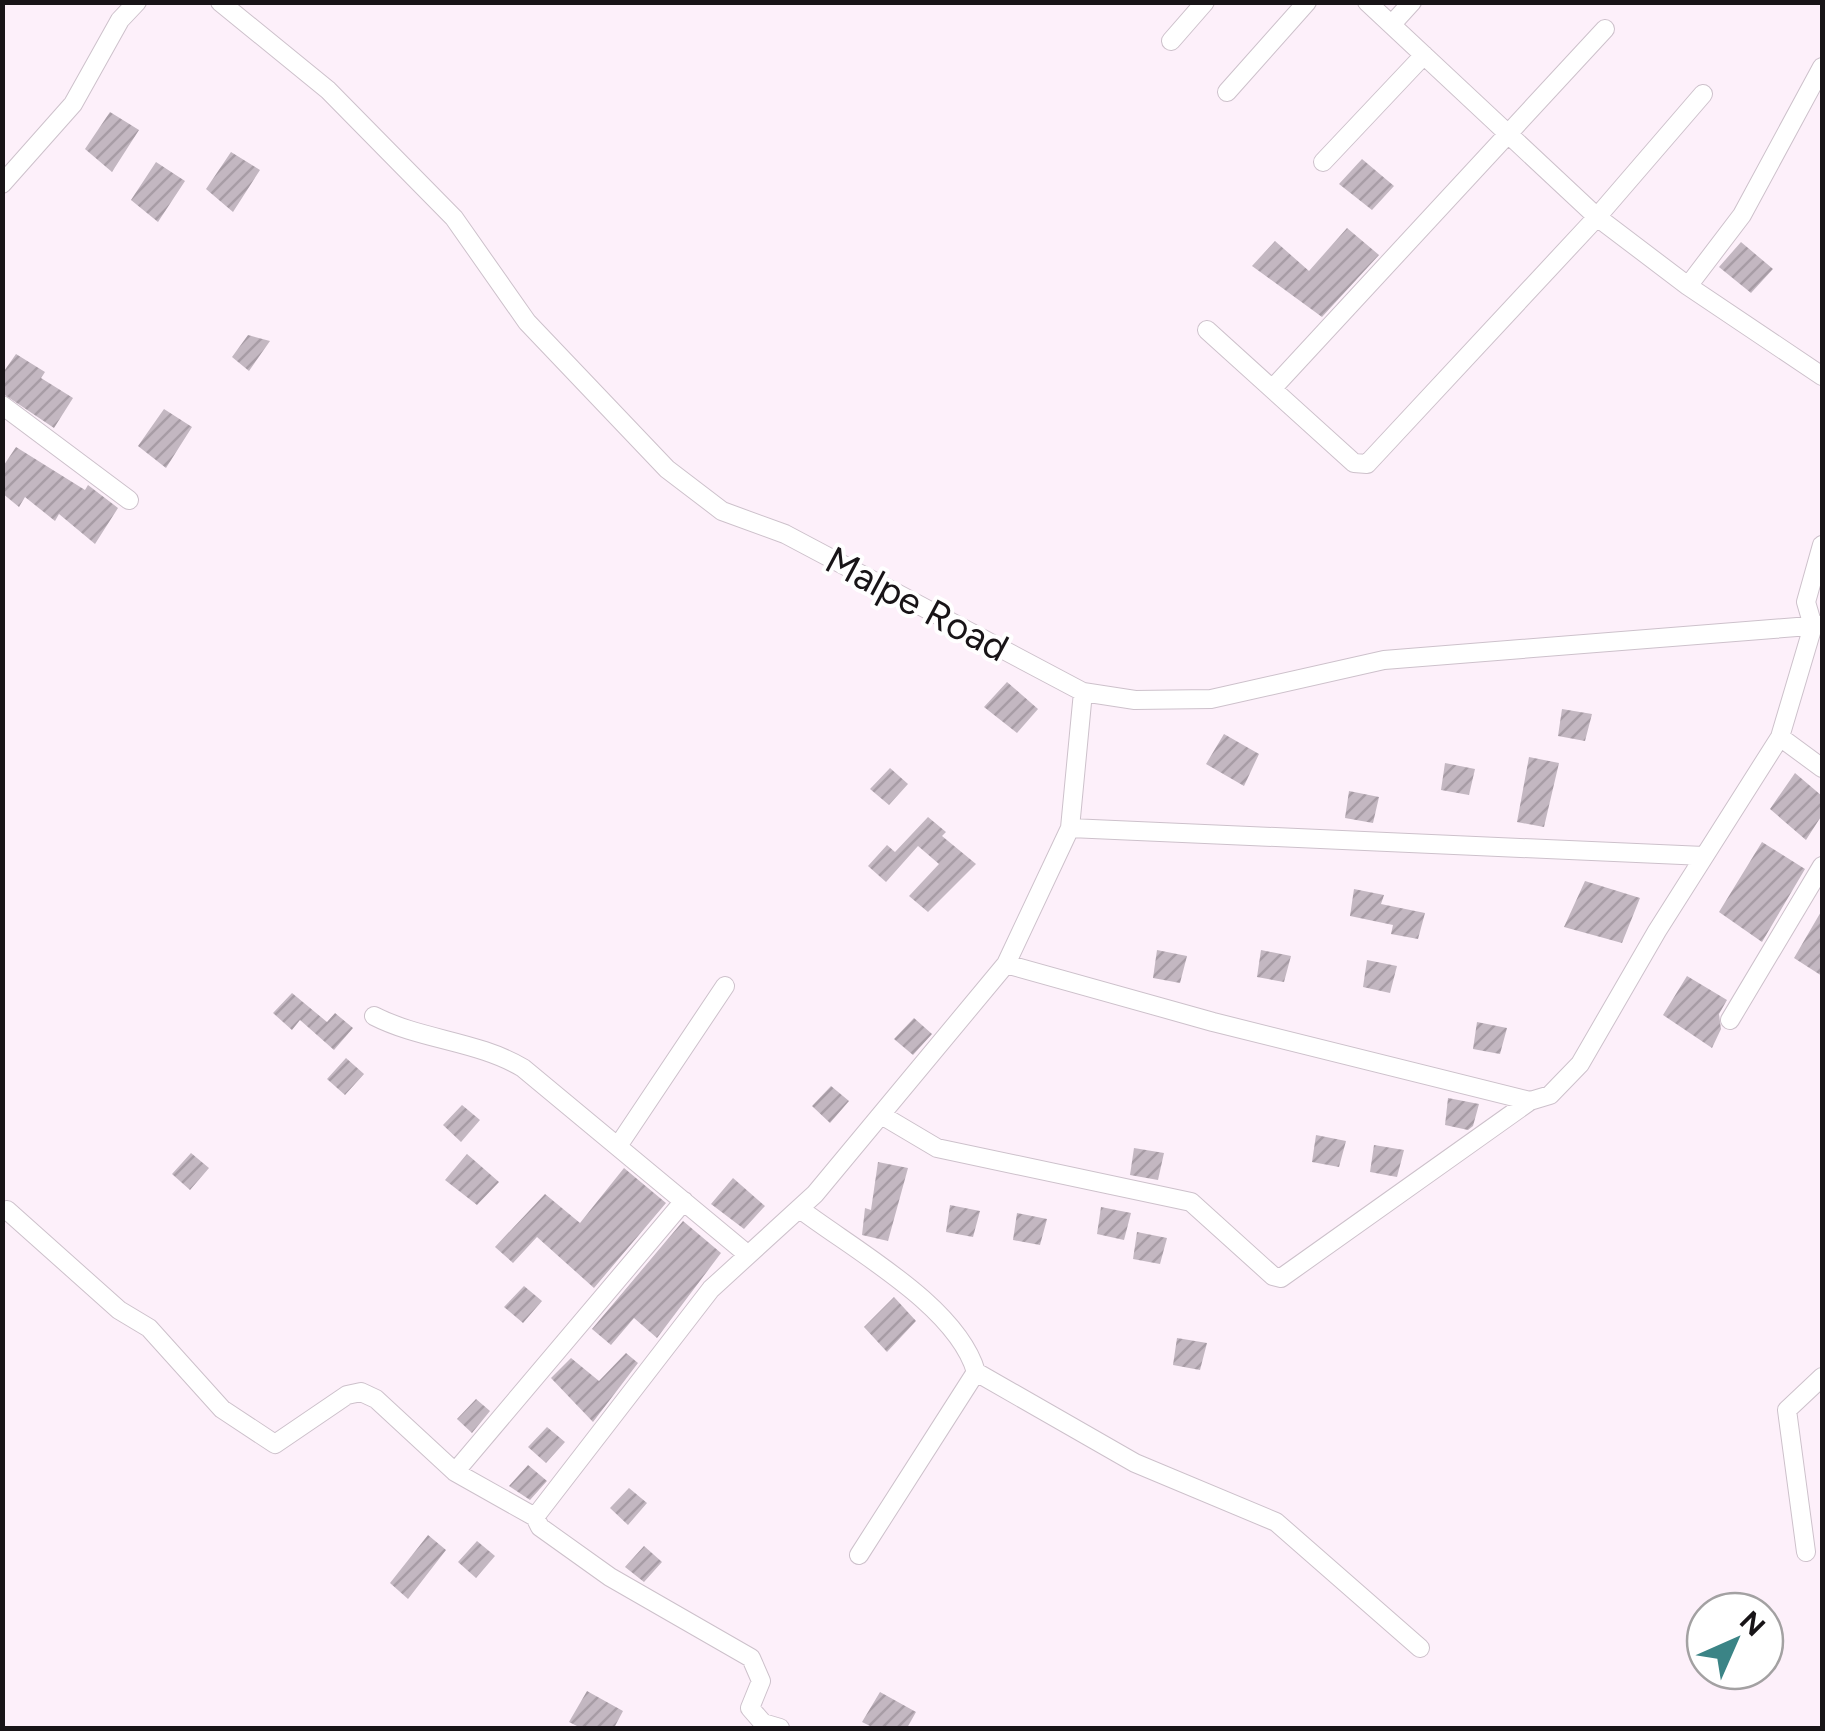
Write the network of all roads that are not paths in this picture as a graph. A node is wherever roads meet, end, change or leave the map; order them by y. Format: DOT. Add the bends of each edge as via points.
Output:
graph roads {
  1 [pos="137,2"];
  2 [pos="220,2"];
  3 [pos="1205,2"];
  4 [pos="1307,2"];
  5 [pos="1367,2"];
  6 [pos="1412,2"];
  7 [pos="1392,24"];
  8 [pos="1605,29"];
  9 [pos="1171,40"];
  10 [pos="1424,55"];
  11 [pos="1822,66"];
  12 [pos="1228,92"];
  13 [pos="1703,94"];
  14 [pos="1507,136"];
  15 [pos="1324,162"];
  16 [pos="6,173"];
  17 [pos="1597,218"];
  18 [pos="1688,286"];
  19 [pos="1207,330"];
  20 [pos="1822,376"];
  21 [pos="1272,389"];
  22 [pos="2,405"];
  23 [pos="129,500"];
  24 [pos="1822,545"];
  25 [pos="1818,628"];
  26 [pos="1083,692"];
  27 [pos="1780,737"];
  28 [pos="1822,768"];
  29 [pos="1070,828"];
  30 [pos="1704,856"];
  31 [pos="1822,866"];
  32 [pos="1006,964"];
  33 [pos="724,986"];
  34 [pos="374,1016"];
  35 [pos="1730,1020"];
  36 [pos="1530,1101"];
  37 [pos="883,1116"];
  38 [pos="618,1146"];
  39 [pos="684,1201"];
  40 [pos="800,1208"];
  41 [pos="8,1210"];
  42 [pos="747,1254"];
  43 [pos="976,1372"];
  44 [pos="1822,1377"];
  45 [pos="454,1472"];
  46 [pos="534,1517"];
  47 [pos="1806,1552"];
  48 [pos="859,1556"];
  49 [pos="1420,1648"];
  50 [pos="780,1728"];
  1 -- 16 [label="street" via="72,104"];
  2 -- 26 [label="street, Malpe Road" via="328,90 454,218 527,322 667,468 722,512 785,534"];
  3 -- 9 [label="street"];
  4 -- 12 [label="street"];
  5 -- 7 [label="street"];
  6 -- 7 [label="street"];
  7 -- 10 [label="street"];
  8 -- 14 [label="street"];
  10 -- 14 [label="street"];
  10 -- 15 [label="street"];
  11 -- 18 [label="street" via="1742,215"];
  13 -- 17 [label="street"];
  14 -- 17 [label="street"];
  14 -- 21 [label="street"];
  17 -- 18 [label="street"];
  17 -- 21 [label="street" via="1367,464 1354,463"];
  18 -- 20 [label="street"];
  19 -- 21 [label="street"];
  22 -- 23 [label="street"];
  24 -- 25 [label="street" via="1806,602"];
  25 -- 26 [label="street, Malpe Road" via="1384,660 1211,699 1136,700"];
  25 -- 27 [label="street"];
  26 -- 29 [label="street"];
  27 -- 28 [label="street"];
  27 -- 30 [label="street"];
  29 -- 30 [label="street"];
  29 -- 32 [label="street"];
  30 -- 36 [label="street" via="1580,1064 1550,1095"];
  31 -- 35 [label="street"];
  32 -- 36 [label="street"];
  32 -- 37 [label="street"];
  33 -- 38 [label="street"];
  34 -- 38 [label="street" via="406,1032 509,1059"];
  36 -- 37 [label="street" via="1282,1278 1191,1202 937,1148"];
  37 -- 40 [label="street"];
  38 -- 39 [label="street"];
  39 -- 42 [label="street"];
  39 -- 45 [label="street"];
  40 -- 42 [label="street"];
  40 -- 43 [label="street" via="935,1311 969,1350"];
  41 -- 45 [label="street" via="114,1306 149,1328 222,1409 265,1441 275,1444 361,1392"];
  42 -- 46 [label="street" via="710,1289"];
  43 -- 48 [label="street"];
  43 -- 49 [label="street" via="1135,1463 1276,1522"];
  44 -- 47 [label="street" via="1788,1410"];
  45 -- 46 [label="street"];
  46 -- 50 [label="street" via="610,1578 751,1658 761,1680 750,1708 763,1723"];
}
